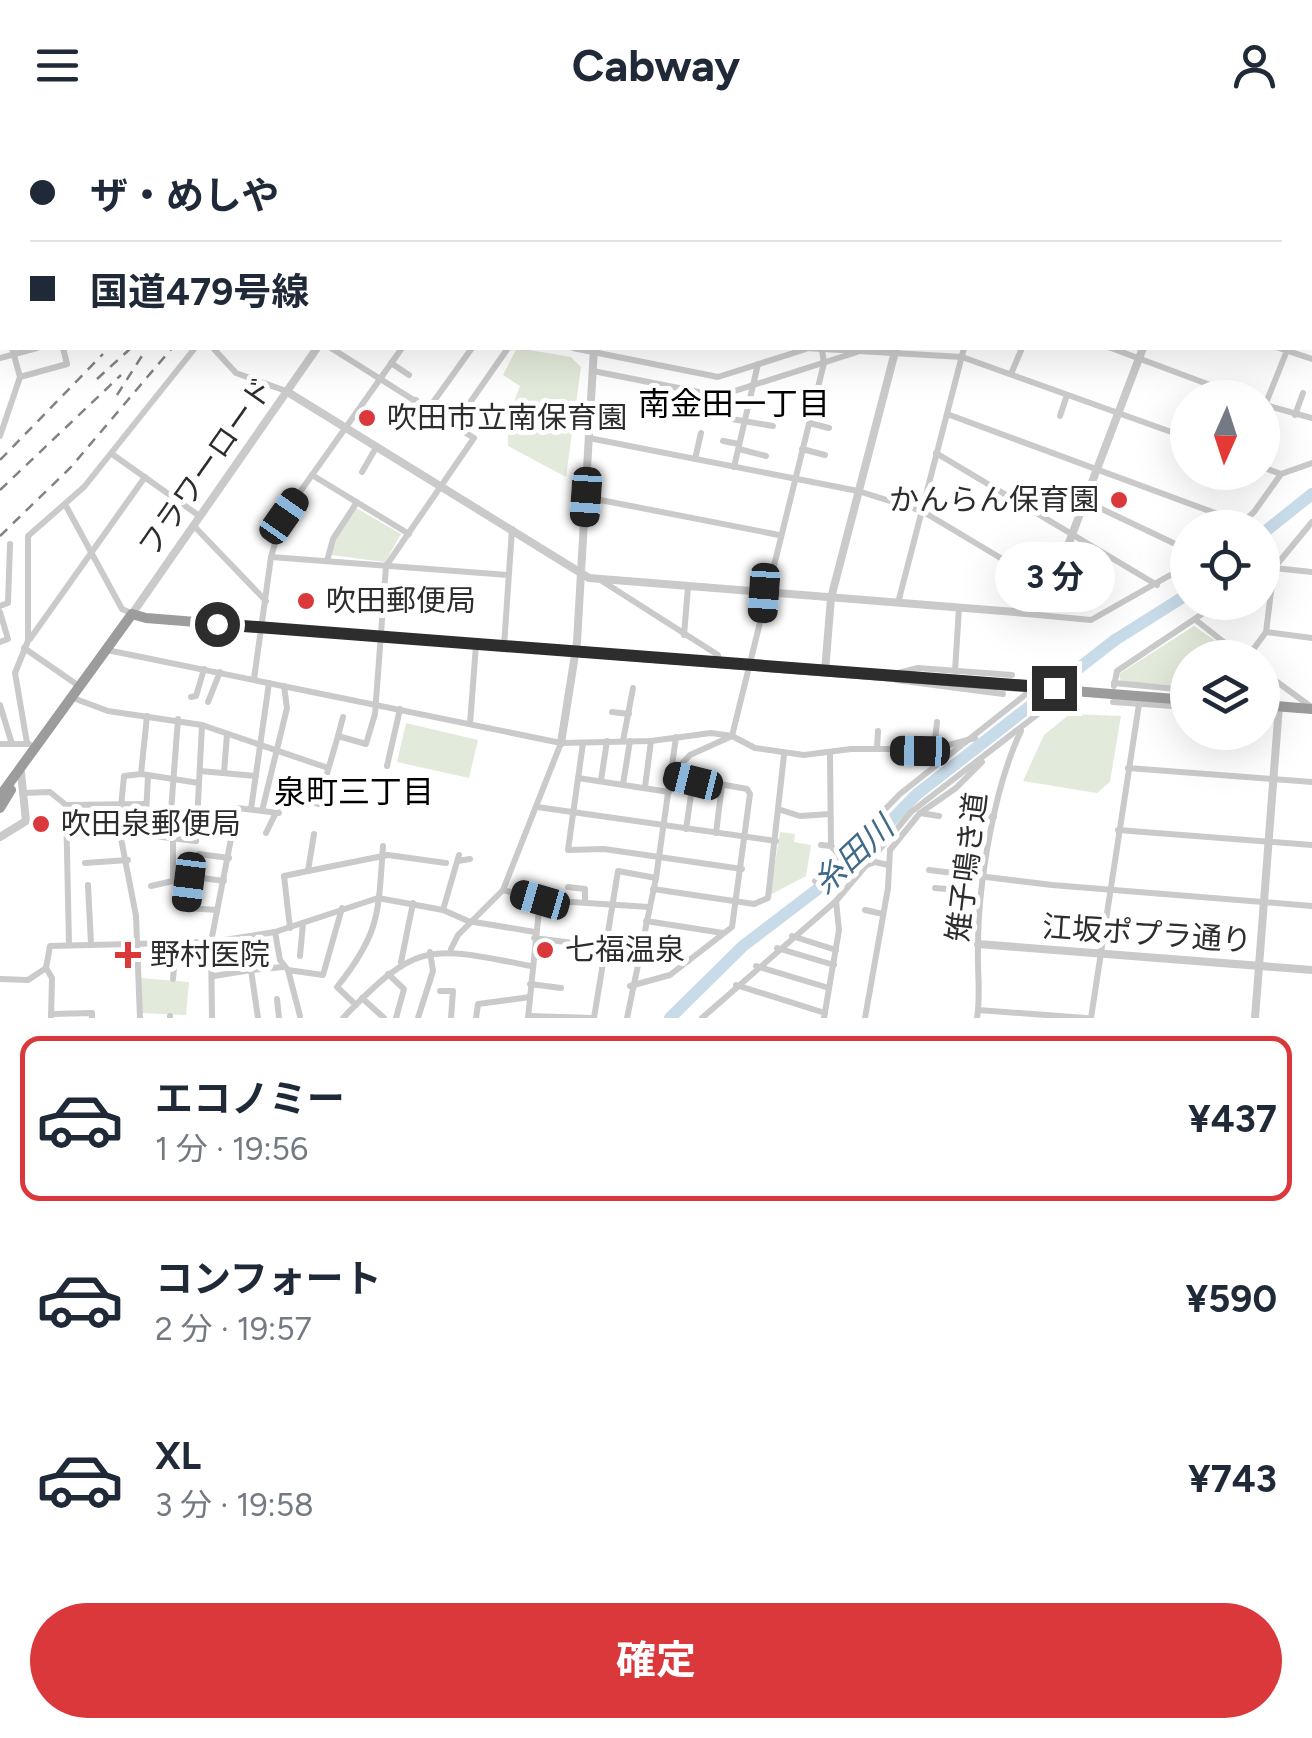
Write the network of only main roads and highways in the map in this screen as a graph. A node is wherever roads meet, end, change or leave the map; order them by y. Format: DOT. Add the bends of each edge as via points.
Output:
graph roads {
  1 [pos="1170,702"];
  2 [pos="1280,706"];
  3 [pos="1312,708"];
  4 [pos="21,767"];
  5 [pos="2,786"];
  6 [pos="0,810"];
  1 -- 4 [label="highway" via="132,614 31,744"];
  2 -- 3 [label="highway"];
  4 -- 5 [label="highway"];
  4 -- 5 [label="highway"];
  4 -- 6 [label="highway"];
}
